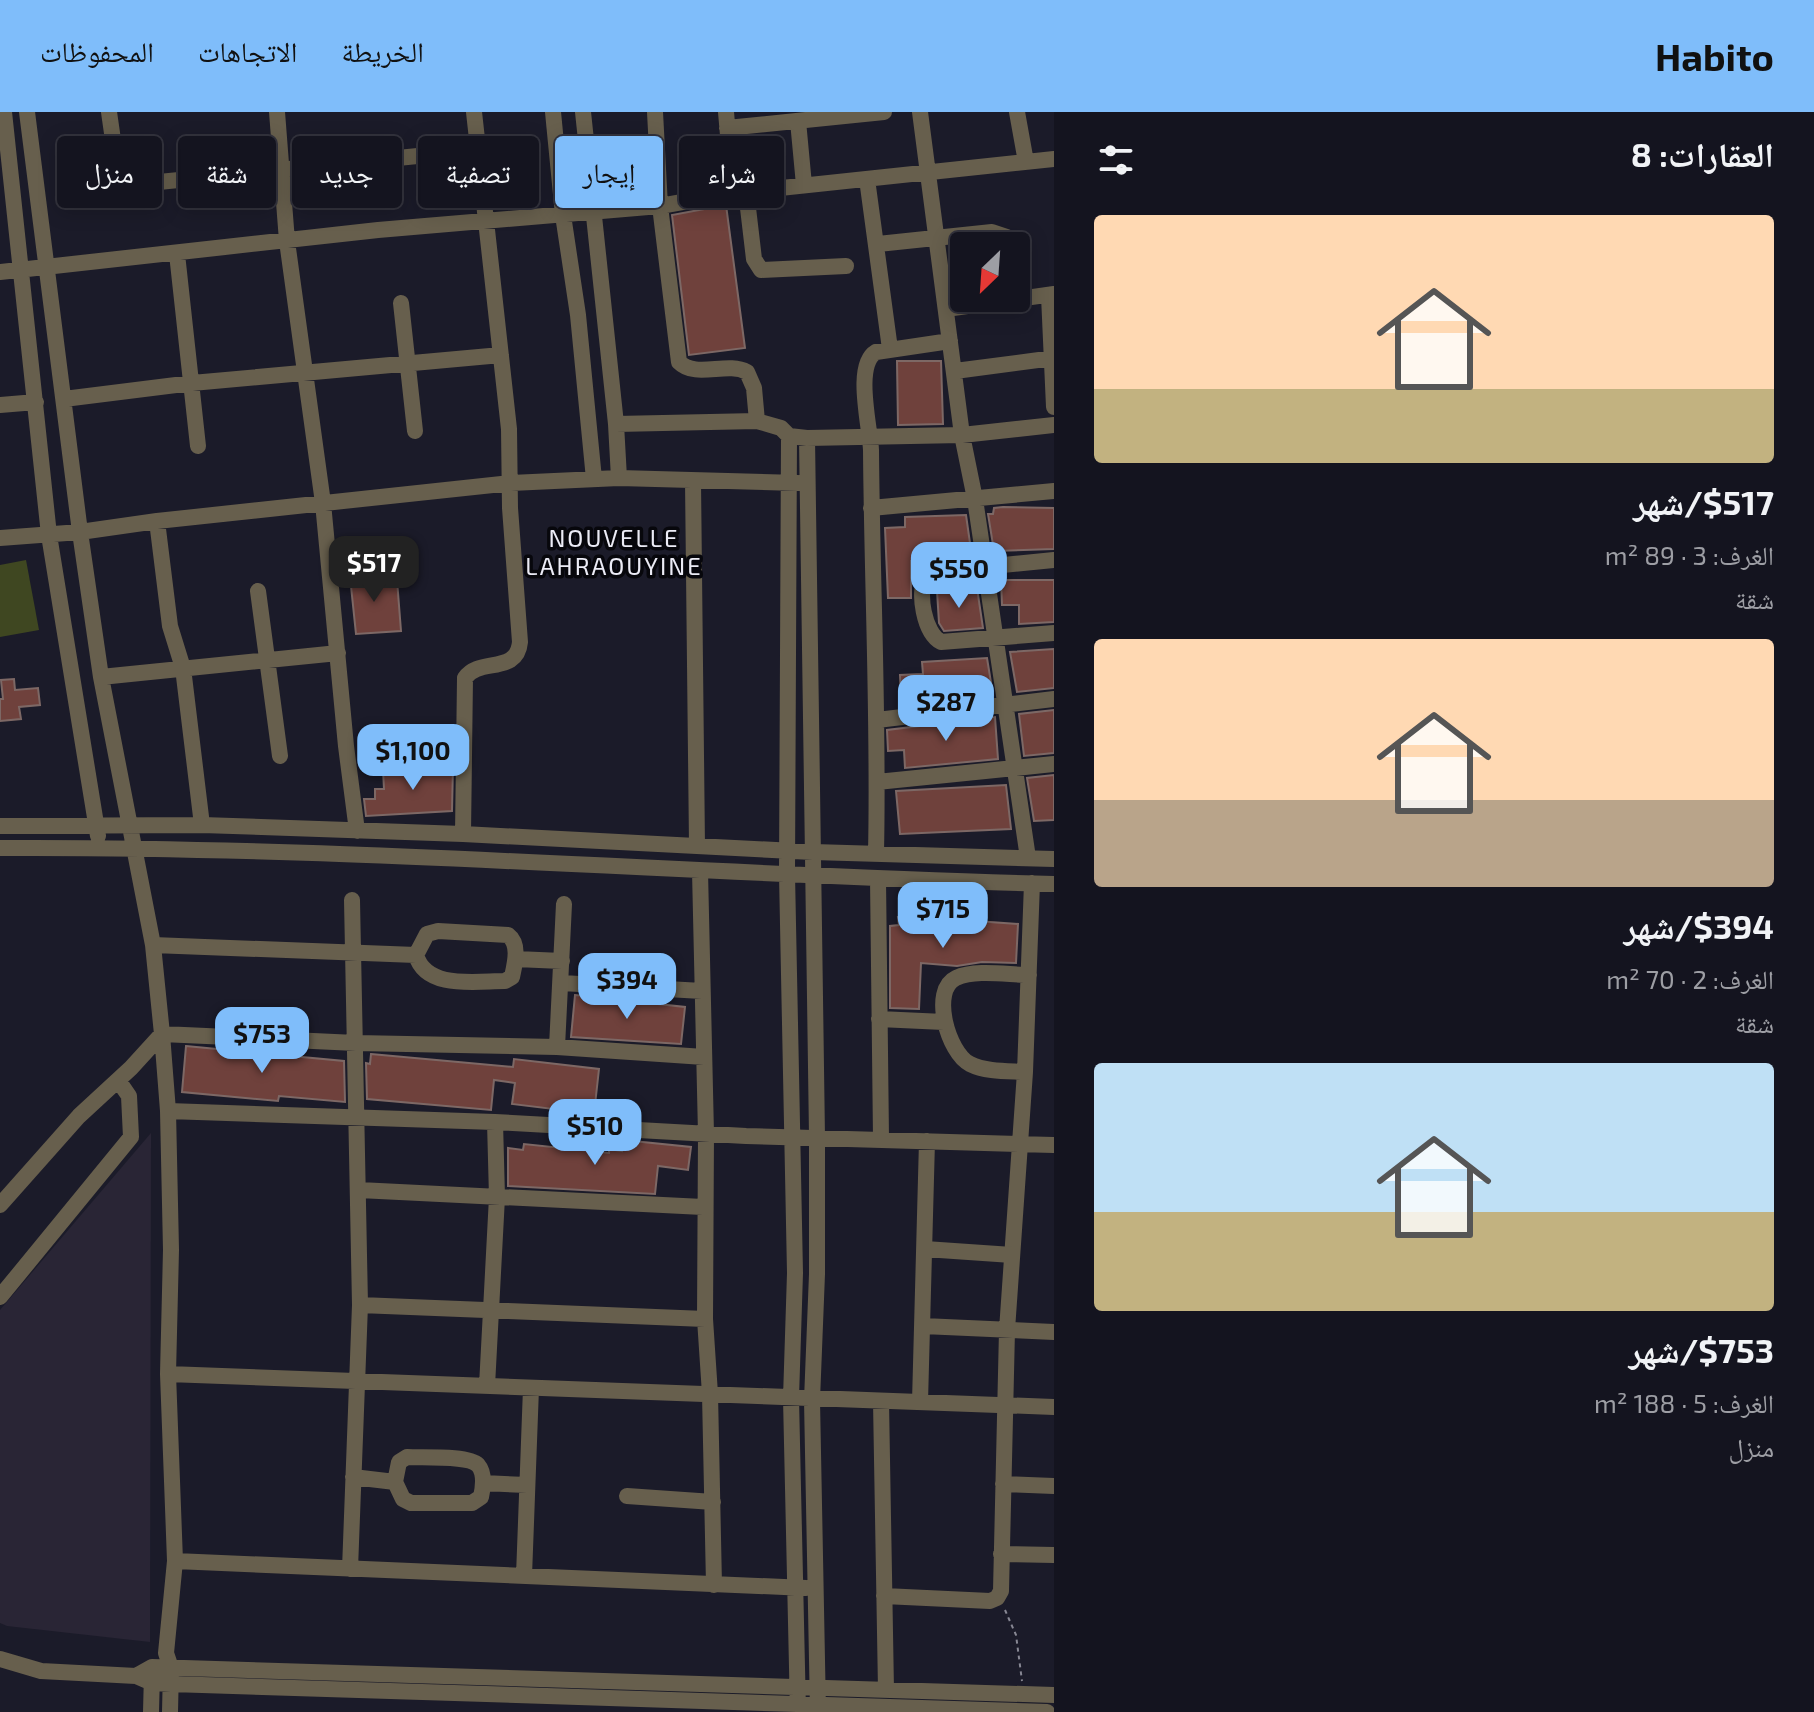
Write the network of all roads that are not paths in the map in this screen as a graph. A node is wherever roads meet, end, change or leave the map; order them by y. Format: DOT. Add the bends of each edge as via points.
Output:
graph roads {
  1 [pos="4,112"];
  2 [pos="27,112"];
  3 [pos="109,112"];
  4 [pos="277,112"];
  5 [pos="474,112"];
  6 [pos="553,112"];
  7 [pos="583,112"];
  8 [pos="655,112"];
  9 [pos="884,112"];
  10 [pos="920,112"];
  11 [pos="1017,112"];
  12 [pos="726,120"];
  13 [pos="798,121"];
  14 [pos="476,136"];
  15 [pos="656,136"];
  16 [pos="3,138"];
  17 [pos="418,156"];
  18 [pos="1054,159"];
  19 [pos="1026,162"];
  20 [pos="281,169"];
  21 [pos="929,171"];
  22 [pos="867,179"];
  23 [pos="804,185"];
  24 [pos="784,187"];
  25 [pos="483,208"];
  26 [pos="638,208"];
  27 [pos="660,208"];
  28 [pos="743,208"];
  29 [pos="593,212"];
  30 [pos="563,215"];
  31 [pos="484,221"];
  32 [pos="950,236"];
  33 [pos="937,237"];
  34 [pos="287,241"];
  35 [pos="878,244"];
  36 [pos="177,254"];
  37 [pos="47,266"];
  38 [pos="846,266"];
  39 [pos="22,270"];
  40 [pos="0,272"];
  41 [pos="1030,293"];
  42 [pos="1051,295"];
  43 [pos="401,303"];
  44 [pos="950,308"];
  45 [pos="946,309"];
  46 [pos="950,341"];
  47 [pos="890,349"];
  48 [pos="501,355"];
  49 [pos="1052,358"];
  50 [pos="408,365"];
  51 [pos="955,371"];
  52 [pos="307,372"];
  53 [pos="192,383"];
  54 [pos="64,399"];
  55 [pos="36,402"];
  56 [pos="0,405"];
  57 [pos="1054,407"];
  58 [pos="757,421"];
  59 [pos="616,424"];
  60 [pos="1054,425"];
  61 [pos="415,431"];
  62 [pos="962,435"];
  63 [pos="789,436"];
  64 [pos="870,437"];
  65 [pos="807,438"];
  66 [pos="198,446"];
  67 [pos="619,478"];
  68 [pos="594,479"];
  69 [pos="693,481"];
  70 [pos="511,483"];
  71 [pos="788,483"];
  72 [pos="807,483"];
  73 [pos="1054,491"];
  74 [pos="975,499"];
  75 [pos="323,503"];
  76 [pos="871,508"];
  77 [pos="157,521"];
  78 [pos="80,532"];
  79 [pos="49,535"];
  80 [pos="0,538"];
  81 [pos="1054,560"];
  82 [pos="984,567"];
  83 [pos="258,591"];
  84 [pos="1054,633"];
  85 [pos="996,639"];
  86 [pos="338,653"];
  87 [pos="266,661"];
  88 [pos="183,668"];
  89 [pos="101,677"];
  90 [pos="1054,699"];
  91 [pos="1005,706"];
  92 [pos="877,720"];
  93 [pos="280,756"];
  94 [pos="1054,764"];
  95 [pos="1013,769"];
  96 [pos="877,782"];
  97 [pos="95,825"];
  98 [pos="202,825"];
  99 [pos="0,826"];
  100 [pos="131,826"];
  101 [pos="357,831"];
  102 [pos="463,834"];
  103 [pos="697,846"];
  104 [pos="101,847"];
  105 [pos="135,847"];
  106 [pos="0,848"];
  107 [pos="788,850"];
  108 [pos="813,852"];
  109 [pos="876,853"];
  110 [pos="1028,858"];
  111 [pos="1054,859"];
  112 [pos="700,871"];
  113 [pos="787,874"];
  114 [pos="812,876"];
  115 [pos="878,879"];
  116 [pos="1032,883"];
  117 [pos="1054,884"];
  118 [pos="352,900"];
  119 [pos="564,904"];
  120 [pos="153,945"];
  121 [pos="354,955"];
  122 [pos="416,955"];
  123 [pos="516,959"];
  124 [pos="562,961"];
  125 [pos="1029,975"];
  126 [pos="562,983"];
  127 [pos="702,991"];
  128 [pos="879,1019"];
  129 [pos="944,1022"];
  130 [pos="162,1034"];
  131 [pos="356,1043"];
  132 [pos="557,1047"];
  133 [pos="704,1057"];
  134 [pos="1025,1072"];
  135 [pos="118,1080"];
  136 [pos="168,1111"];
  137 [pos="357,1117"];
  138 [pos="495,1122"];
  139 [pos="706,1134"];
  140 [pos="794,1137"];
  141 [pos="817,1137"];
  142 [pos="881,1138"];
  143 [pos="927,1141"];
  144 [pos="1018,1143"];
  145 [pos="1054,1145"];
  146 [pos="359,1190"];
  147 [pos="497,1197"];
  148 [pos="0,1205"];
  149 [pos="703,1207"];
  150 [pos="925,1249"];
  151 [pos="1012,1255"];
  152 [pos="0,1297"];
  153 [pos="360,1305"];
  154 [pos="491,1311"];
  155 [pos="705,1319"];
  156 [pos="923,1326"];
  157 [pos="1007,1330"];
  158 [pos="1054,1332"];
  159 [pos="168,1374"];
  160 [pos="356,1380"];
  161 [pos="487,1386"];
  162 [pos="531,1388"];
  163 [pos="710,1394"];
  164 [pos="791,1398"];
  165 [pos="812,1400"];
  166 [pos="881,1401"];
  167 [pos="920,1402"];
  168 [pos="1004,1406"];
  169 [pos="1054,1407"];
  170 [pos="353,1477"];
  171 [pos="395,1482"];
  172 [pos="483,1483"];
  173 [pos="1003,1484"];
  174 [pos="527,1485"];
  175 [pos="1054,1486"];
  176 [pos="627,1496"];
  177 [pos="713,1502"];
  178 [pos="1001,1554"];
  179 [pos="1054,1555"];
  180 [pos="175,1561"];
  181 [pos="350,1569"];
  182 [pos="524,1576"];
  183 [pos="714,1585"];
  184 [pos="795,1588"];
  185 [pos="816,1588"];
  186 [pos="884,1596"];
  187 [pos="0,1659"];
  188 [pos="169,1668"];
  189 [pos="152,1675"];
  190 [pos="614,1681"];
  191 [pos="797,1686"];
  192 [pos="818,1687"];
  193 [pos="886,1690"];
  194 [pos="1054,1695"];
  195 [pos="615,1699"];
  196 [pos="1031,1700"];
  197 [pos="798,1709"];
  198 [pos="818,1709"];
  199 [pos="151,1712"];
  200 [pos="170,1712"];
  201 [pos="1047,1712"];
  1 -- 16 [label="street"];
  2 -- 37 [label="street"];
  3 -- 20 [label="street" via="118,175 126,184"];
  4 -- 20 [label="street"];
  5 -- 14 [label="street"];
  6 -- 30 [label="street"];
  7 -- 29 [label="street"];
  8 -- 15 [label="street"];
  9 -- 13 [label="street"];
  10 -- 21 [label="street"];
  11 -- 19 [label="street"];
  12 -- 13 [label="street"];
  13 -- 23 [label="street"];
  16 -- 39 [label="street"];
  17 -- 20 [label="street"];
  18 -- 19 [label="street"];
  19 -- 21 [label="street"];
  20 -- 34 [label="street"];
  21 -- 22 [label="street"];
  21 -- 33 [label="street"];
  22 -- 23 [label="street"];
  22 -- 35 [label="street"];
  23 -- 24 [label="street"];
  25 -- 31 [label="street"];
  26 -- 29 [label="street"];
  27 -- 58 [label="street" via="679,362 690,369 733,367 747,372"];
  28 -- 38 [label="street" via="761,270"];
  29 -- 30 [label="street"];
  29 -- 59 [label="street"];
  30 -- 31 [label="street"];
  30 -- 68 [label="street"];
  31 -- 34 [label="street"];
  31 -- 48 [label="street"];
  32 -- 33 [label="street"];
  33 -- 35 [label="street"];
  33 -- 45 [label="street"];
  34 -- 36 [label="street"];
  34 -- 52 [label="street"];
  35 -- 47 [label="street"];
  36 -- 37 [label="street"];
  36 -- 53 [label="street"];
  37 -- 39 [label="street"];
  37 -- 54 [label="street"];
  39 -- 40 [label="street"];
  39 -- 55 [label="street"];
  41 -- 42 [label="street"];
  42 -- 49 [label="street"];
  43 -- 50 [label="street"];
  44 -- 45 [label="street"];
  45 -- 46 [label="street"];
  46 -- 47 [label="street"];
  46 -- 51 [label="street"];
  47 -- 64 [label="street" via="872,354 863,371"];
  48 -- 50 [label="street"];
  48 -- 70 [label="street"];
  49 -- 51 [label="street"];
  49 -- 57 [label="street"];
  50 -- 52 [label="street"];
  50 -- 61 [label="street"];
  51 -- 62 [label="street"];
  52 -- 53 [label="street"];
  52 -- 75 [label="street"];
  53 -- 54 [label="street"];
  53 -- 66 [label="street"];
  54 -- 78 [label="street"];
  55 -- 56 [label="street"];
  55 -- 79 [label="street"];
  58 -- 59 [label="street"];
  58 -- 63 [label="street"];
  59 -- 67 [label="street"];
  60 -- 62 [label="street"];
  62 -- 64 [label="street"];
  62 -- 74 [label="street"];
  63 -- 65 [label="street"];
  63 -- 71 [label="street"];
  64 -- 65 [label="street"];
  64 -- 76 [label="street"];
  65 -- 72 [label="street"];
  67 -- 68 [label="street"];
  67 -- 69 [label="street"];
  68 -- 70 [label="street"];
  69 -- 71 [label="street"];
  69 -- 103 [label="street"];
  70 -- 75 [label="street"];
  70 -- 102 [label="street" via="520,648 511,661 478,667 465,678"];
  71 -- 72 [label="street"];
  71 -- 107 [label="street"];
  72 -- 108 [label="street"];
  73 -- 74 [label="street"];
  74 -- 76 [label="street"];
  74 -- 82 [label="street"];
  75 -- 77 [label="street"];
  75 -- 86 [label="street"];
  76 -- 92 [label="street"];
  77 -- 78 [label="street"];
  77 -- 88 [label="street" via="170,626"];
  78 -- 79 [label="street"];
  78 -- 89 [label="street"];
  79 -- 80 [label="street"];
  79 -- 97 [label="street"];
  81 -- 82 [label="street"];
  82 -- 85 [label="street"];
  82 -- 85 [label="street" via="933,572 921,588 928,630 937,640"];
  83 -- 87 [label="street"];
  84 -- 85 [label="street"];
  85 -- 91 [label="street"];
  86 -- 87 [label="street"];
  86 -- 101 [label="street"];
  87 -- 88 [label="street"];
  87 -- 93 [label="street"];
  88 -- 89 [label="street"];
  88 -- 98 [label="street"];
  89 -- 100 [label="street"];
  90 -- 91 [label="street"];
  91 -- 92 [label="street"];
  91 -- 95 [label="street"];
  92 -- 96 [label="street"];
  94 -- 95 [label="street"];
  95 -- 96 [label="street"];
  95 -- 110 [label="street"];
  96 -- 109 [label="street"];
  97 -- 99 [label="street"];
  97 -- 100 [label="street"];
  97 -- 104 [label="street"];
  98 -- 100 [label="street"];
  98 -- 101 [label="street"];
  100 -- 105 [label="street"];
  101 -- 102 [label="street"];
  102 -- 103 [label="street"];
  103 -- 107 [label="street"];
  104 -- 105 [label="street"];
  104 -- 106 [label="street"];
  105 -- 112 [label="street"];
  105 -- 120 [label="street"];
  107 -- 108 [label="street"];
  107 -- 113 [label="street"];
  108 -- 109 [label="street"];
  108 -- 114 [label="street"];
  109 -- 110 [label="street"];
  110 -- 111 [label="street"];
  112 -- 113 [label="street"];
  112 -- 127 [label="street"];
  113 -- 114 [label="street"];
  113 -- 140 [label="street"];
  114 -- 115 [label="street"];
  114 -- 141 [label="street"];
  115 -- 116 [label="street"];
  115 -- 128 [label="street"];
  116 -- 117 [label="street"];
  116 -- 125 [label="street"];
  118 -- 121 [label="street"];
  119 -- 124 [label="street"];
  120 -- 121 [label="street"];
  120 -- 130 [label="street"];
  121 -- 122 [label="street"];
  121 -- 131 [label="street"];
  122 -- 123 [label="street" via="430,976 471,980 508,980"];
  122 -- 123 [label="street" via="431,932 484,932 511,936"];
  123 -- 124 [label="street"];
  124 -- 126 [label="street"];
  125 -- 129 [label="street" via="954,979 945,994"];
  125 -- 134 [label="street"];
  126 -- 127 [label="street"];
  126 -- 132 [label="street"];
  127 -- 133 [label="street"];
  128 -- 129 [label="street"];
  128 -- 142 [label="street"];
  129 -- 134 [label="street" via="967,1062"];
  130 -- 131 [label="street"];
  130 -- 135 [label="street"];
  130 -- 136 [label="street"];
  131 -- 132 [label="street"];
  131 -- 137 [label="street"];
  132 -- 133 [label="street"];
  133 -- 139 [label="street"];
  134 -- 144 [label="street"];
  135 -- 148 [label="street"];
  135 -- 152 [label="street" via="129,1096 131,1137"];
  136 -- 137 [label="street"];
  136 -- 159 [label="street"];
  137 -- 138 [label="street"];
  137 -- 146 [label="street"];
  138 -- 139 [label="street"];
  138 -- 147 [label="street"];
  139 -- 140 [label="street"];
  139 -- 149 [label="street"];
  140 -- 141 [label="street"];
  140 -- 164 [label="street"];
  141 -- 142 [label="street"];
  141 -- 165 [label="street"];
  142 -- 143 [label="street"];
  143 -- 144 [label="street"];
  143 -- 150 [label="street"];
  144 -- 145 [label="street"];
  144 -- 151 [label="street"];
  146 -- 147 [label="street"];
  146 -- 153 [label="street"];
  147 -- 149 [label="street"];
  147 -- 154 [label="street"];
  149 -- 155 [label="street"];
  150 -- 151 [label="street"];
  150 -- 156 [label="street"];
  151 -- 157 [label="street"];
  153 -- 154 [label="street"];
  153 -- 160 [label="street"];
  154 -- 155 [label="street"];
  154 -- 161 [label="street"];
  155 -- 163 [label="street"];
  156 -- 157 [label="street"];
  156 -- 167 [label="street"];
  157 -- 158 [label="street"];
  157 -- 168 [label="street"];
  159 -- 160 [label="street"];
  159 -- 180 [label="street"];
  160 -- 161 [label="street"];
  160 -- 170 [label="street"];
  161 -- 162 [label="street"];
  162 -- 163 [label="street"];
  162 -- 174 [label="street"];
  163 -- 164 [label="street"];
  163 -- 177 [label="street"];
  164 -- 165 [label="street"];
  164 -- 184 [label="street"];
  165 -- 166 [label="street"];
  165 -- 185 [label="street"];
  166 -- 167 [label="street"];
  166 -- 186 [label="street"];
  167 -- 168 [label="street"];
  168 -- 169 [label="street"];
  168 -- 173 [label="street"];
  170 -- 171 [label="street"];
  170 -- 181 [label="street"];
  171 -- 172 [label="street" via="401,1497 411,1503 472,1503 481,1497"];
  171 -- 172 [label="street" via="399,1462 407,1457 469,1460 479,1466"];
  172 -- 174 [label="street"];
  173 -- 175 [label="street"];
  173 -- 178 [label="street"];
  174 -- 182 [label="street"];
  176 -- 177 [label="street"];
  177 -- 183 [label="street"];
  178 -- 179 [label="street"];
  178 -- 186 [label="street" via="1002,1586 990,1601"];
  180 -- 181 [label="street"];
  180 -- 188 [label="street"];
  181 -- 182 [label="street"];
  182 -- 183 [label="street"];
  183 -- 184 [label="street"];
  184 -- 185 [label="street"];
  184 -- 191 [label="street"];
  185 -- 192 [label="street"];
  186 -- 193 [label="street"];
  187 -- 189 [label="street" via="41,1671"];
  188 -- 189 [label="street"];
  188 -- 189 [label="street"];
  188 -- 190 [label="street"];
  188 -- 195 [label="street"];
  188 -- 200 [label="street"];
  189 -- 199 [label="street"];
  190 -- 191 [label="street"];
  190 -- 195 [label="street"];
  191 -- 192 [label="street"];
  191 -- 197 [label="street"];
  192 -- 193 [label="street"];
  192 -- 198 [label="street"];
  193 -- 196 [label="street"];
  194 -- 196 [label="street"];
  195 -- 197 [label="street"];
  196 -- 198 [label="street"];
  196 -- 201 [label="street"];
  197 -- 198 [label="street"];
}
